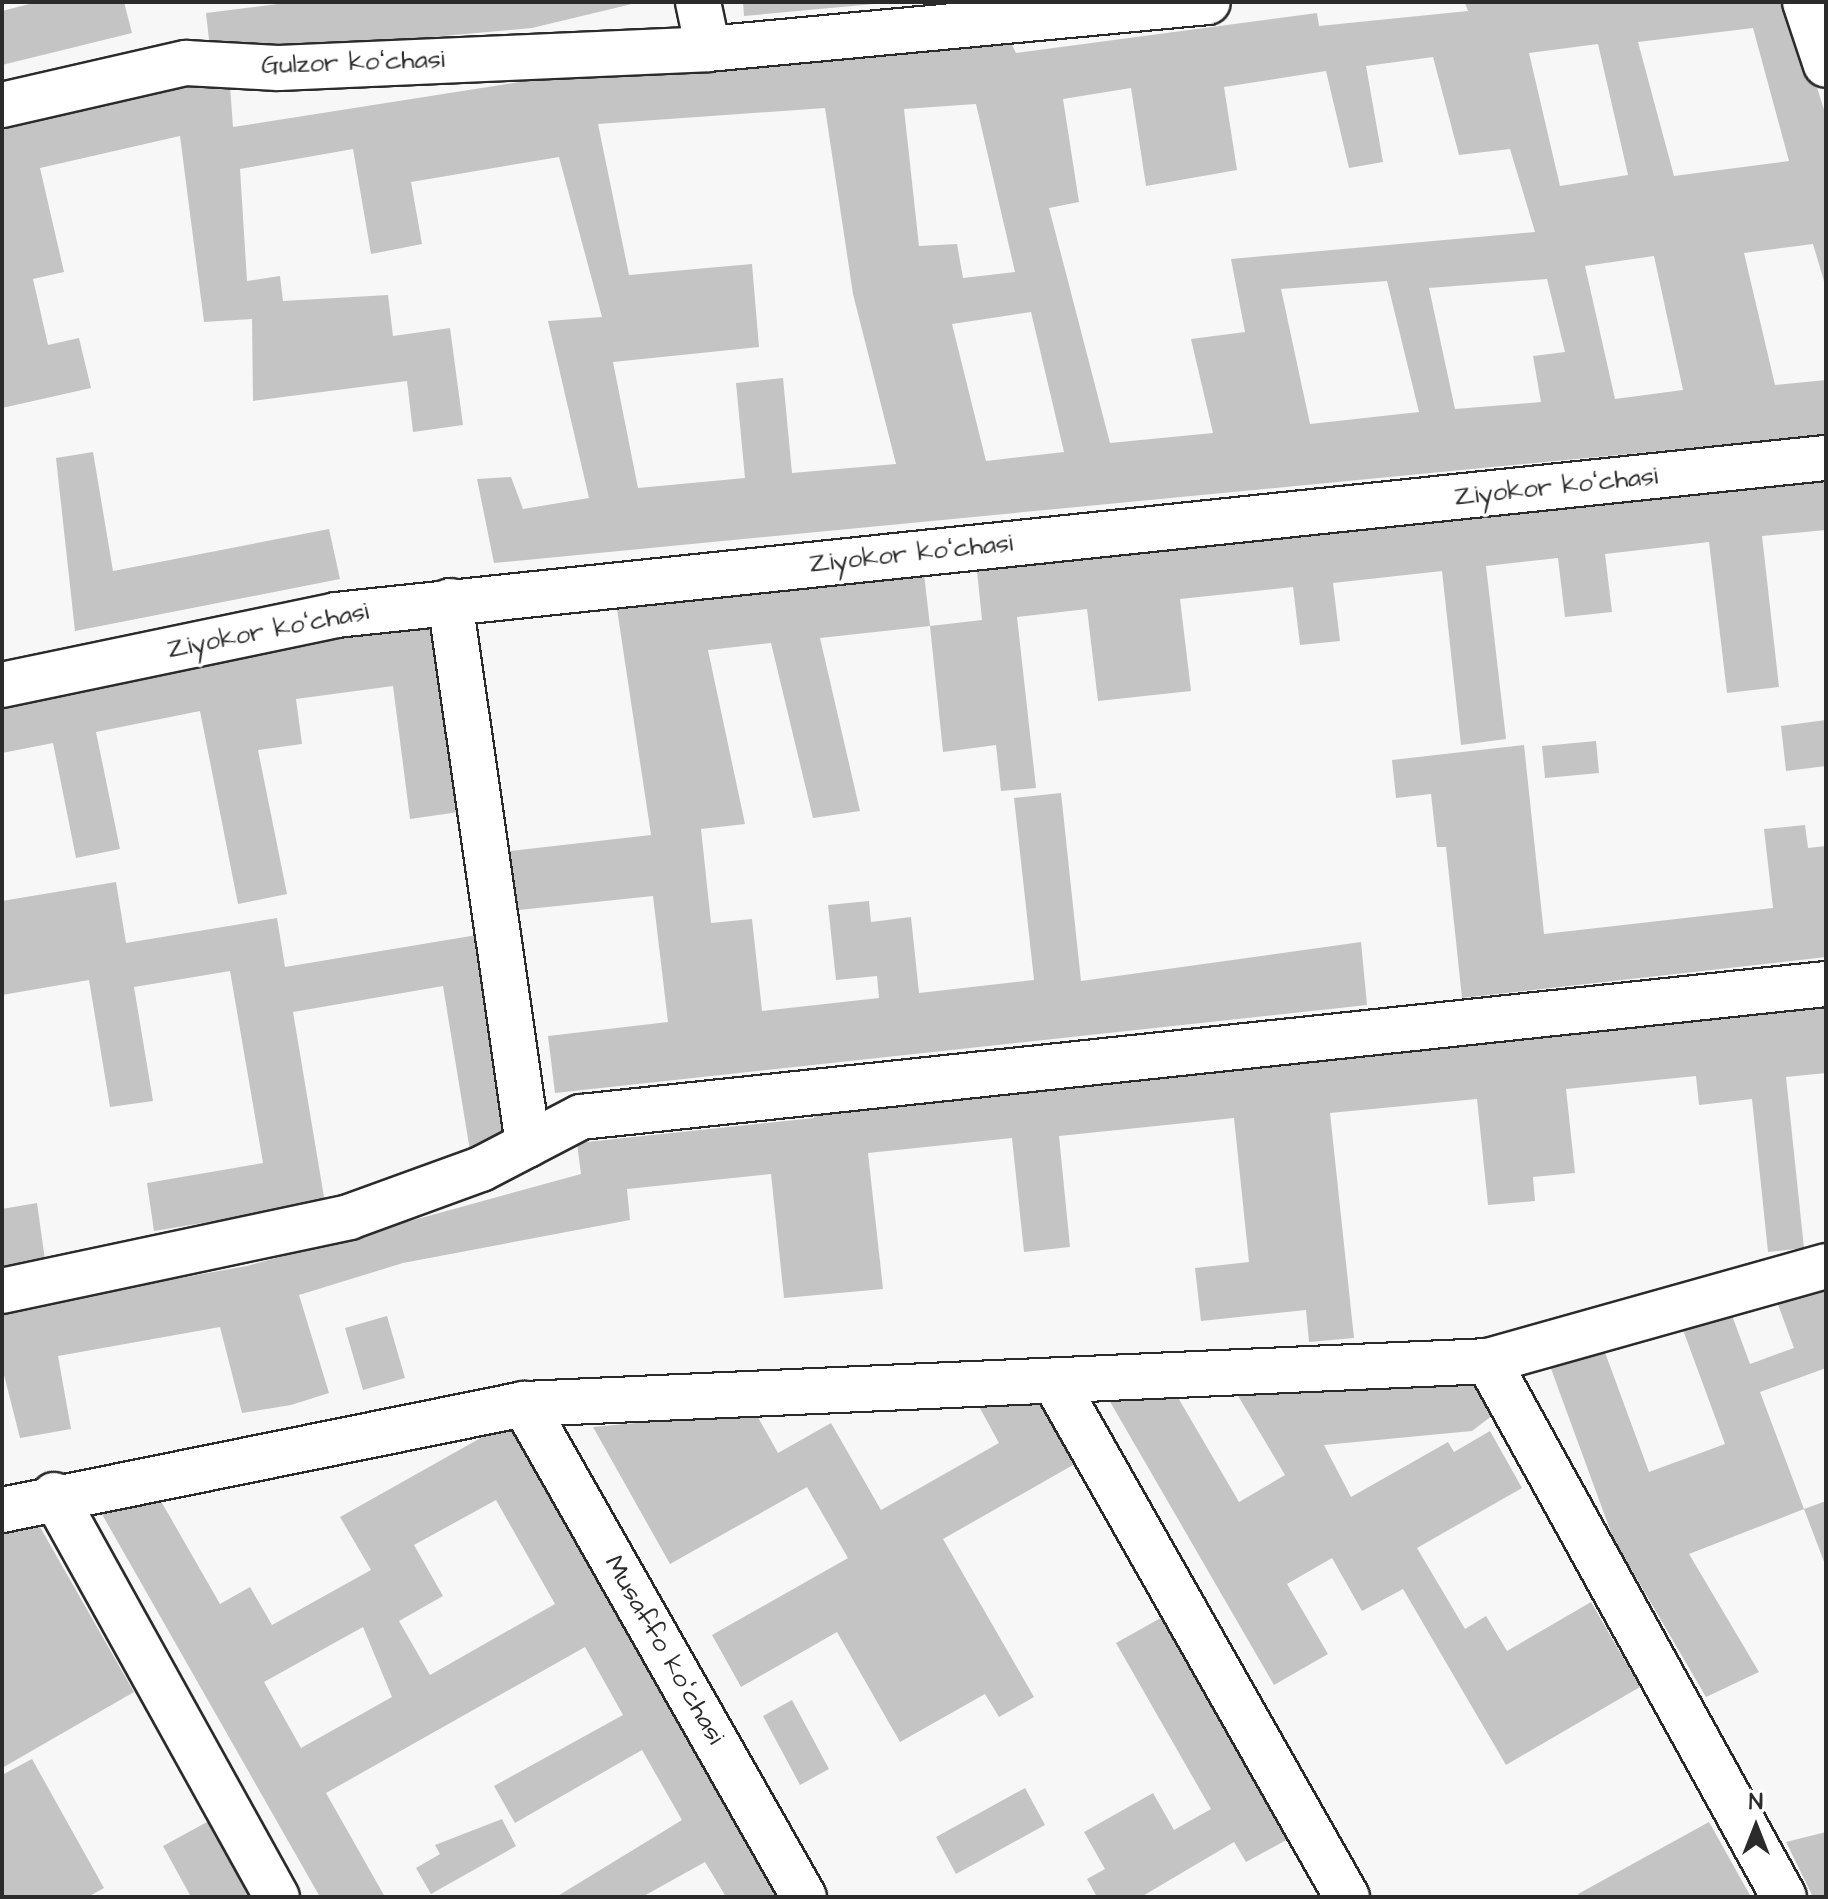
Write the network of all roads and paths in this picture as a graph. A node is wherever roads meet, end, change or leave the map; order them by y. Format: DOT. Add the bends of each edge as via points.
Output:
graph roads {
  1 [pos="698,2"];
  2 [pos="1208,2"];
  3 [pos="1805,2"];
  4 [pos="708,49"];
  5 [pos="1826,65"];
  6 [pos="2,105"];
  7 [pos="1826,458"];
  8 [pos="450,601"];
  9 [pos="2,685"];
  10 [pos="1826,984"];
  11 [pos="528,1144"];
  12 [pos="1826,1266"];
  13 [pos="2,1291"];
  14 [pos="1488,1361"];
  15 [pos="1056,1384"];
  16 [pos="524,1404"];
  17 [pos="54,1495"];
  18 [pos="2,1510"];
  19 [pos="277,1897"];
  20 [pos="804,1897"];
  21 [pos="1347,1897"];
  22 [pos="1784,1897"];
  1 -- 4 [label="street"];
  2 -- 4 [label="street, Gulzor koʻchasi"];
  3 -- 5 [label="street"];
  4 -- 6 [label="street, Gulzor koʻchasi" via="278,68 186,63"];
  7 -- 8 [label="street, Ziyokor koʻchasi"];
  8 -- 9 [label="street, Ziyokor koʻchasi" via="336,615"];
  8 -- 11 [label="street"];
  10 -- 11 [label="street" via="672,1102 581,1117"];
  11 -- 13 [label="street" via="349,1217"];
  12 -- 14 [label="street"];
  14 -- 15 [label="street"];
  14 -- 22 [label="street"];
  15 -- 16 [label="street"];
  15 -- 21 [label="street"];
  16 -- 17 [label="street"];
  16 -- 20 [label="street, Musaffo koʻchasi"];
  17 -- 18 [label="street"];
  17 -- 19 [label="street"];
}
